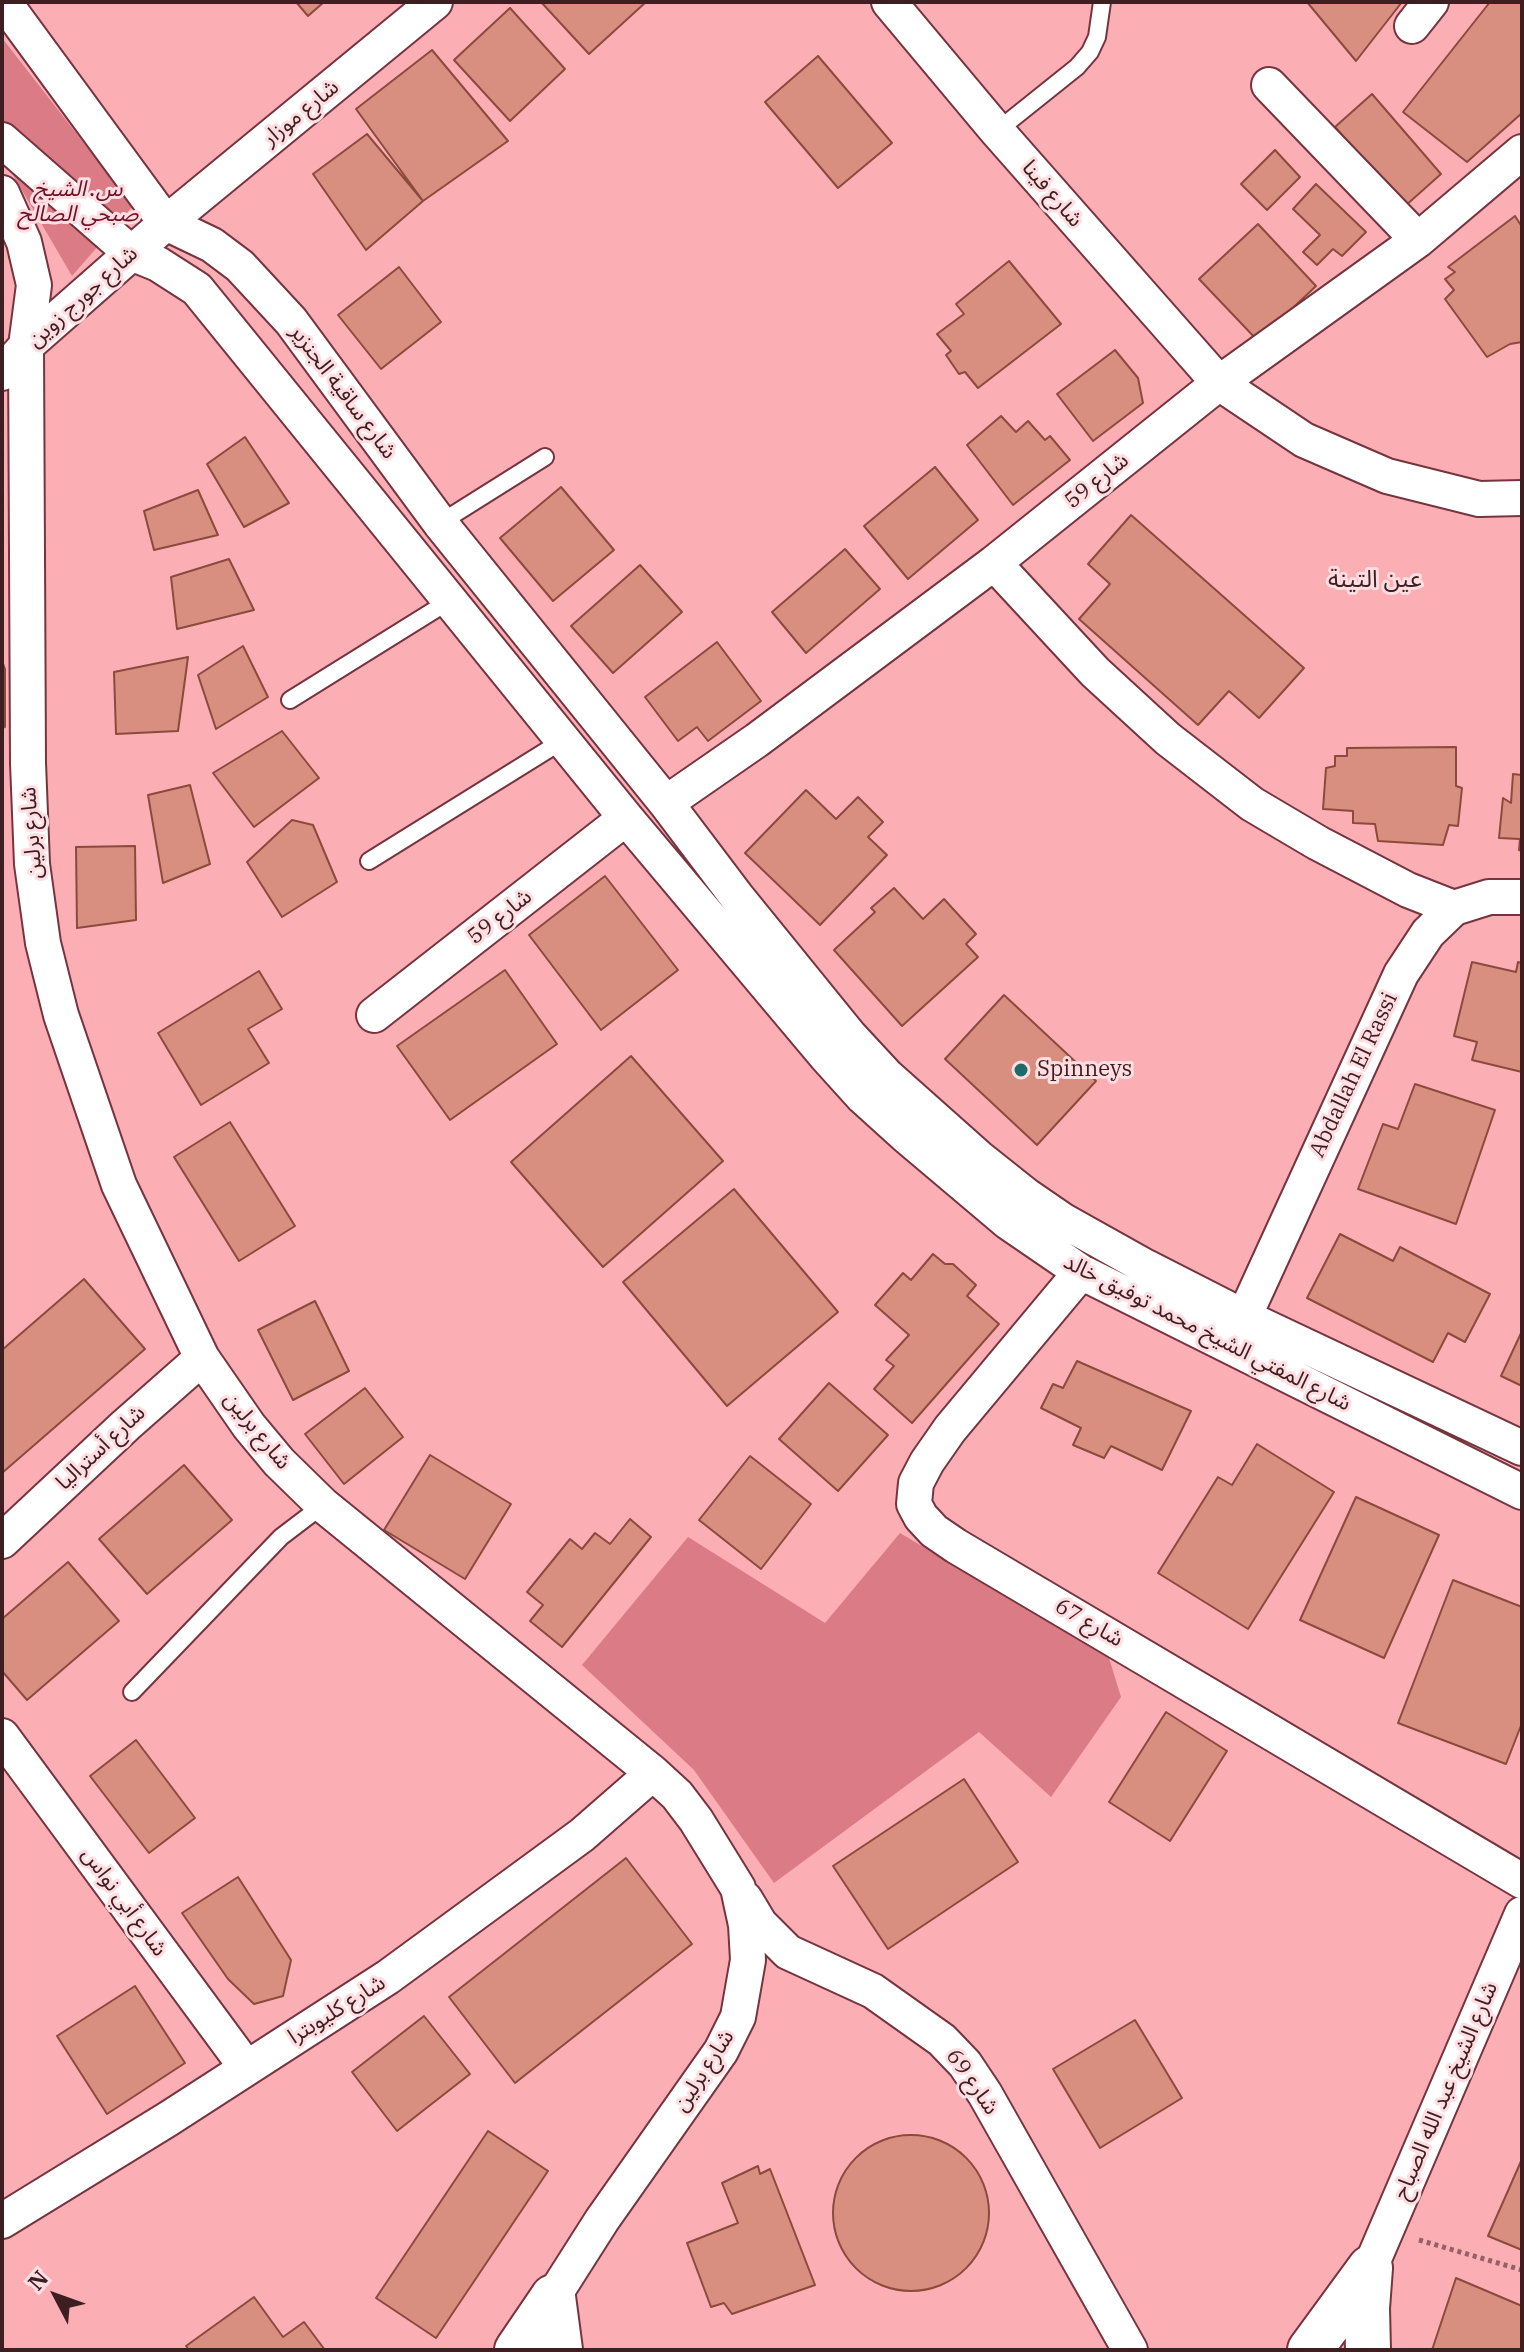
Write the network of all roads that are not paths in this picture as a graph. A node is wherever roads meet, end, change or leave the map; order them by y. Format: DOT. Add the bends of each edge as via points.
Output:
graph roads {
  1 [pos="4,2"];
  2 [pos="435,2"];
  3 [pos="889,2"];
  4 [pos="1102,2"];
  5 [pos="1269,85"];
  6 [pos="997,131"];
  7 [pos="2,140"];
  8 [pos="1522,152"];
  9 [pos="2,193"];
  10 [pos="166,223"];
  11 [pos="1418,240"];
  12 [pos="131,253"];
  13 [pos="26,346"];
  14 [pos="2,373"];
  15 [pos="1219,383"];
  16 [pos="545,457"];
  17 [pos="1522,498"];
  18 [pos="440,523"];
  19 [pos="994,563"];
  20 [pos="449,601"];
  21 [pos="290,700"];
  22 [pos="562,741"];
  23 [pos="666,803"];
  24 [pos="626,818"];
  25 [pos="369,861"];
  26 [pos="1522,897"];
  27 [pos="1454,908"];
  28 [pos="374,1015"];
  29 [pos="1081,1272"];
  30 [pos="1244,1317"];
  31 [pos="202,1358"];
  32 [pos="1522,1448"];
  33 [pos="1522,1492"];
  34 [pos="323,1505"];
  35 [pos="2,1541"];
  36 [pos="132,1692"];
  37 [pos="2,1736"];
  38 [pos="653,1773"];
  39 [pos="1522,1881"];
  40 [pos="738,1888"];
  41 [pos="1522,1914"];
  42 [pos="246,2067"];
  43 [pos="2,2221"];
  44 [pos="1378,2249"];
  45 [pos="553,2297"];
  46 [pos="517,2350"];
  47 [pos="560,2350"];
  48 [pos="1130,2350"];
  49 [pos="1310,2350"];
  50 [pos="1368,2350"];
  1 -- 10 [label="street, شارع ساقية الجنزير"];
  2 -- 10 [label="street, شارع موزار"];
  3 -- 6 [label="street, شارع فينا"];
  4 -- 6 [label="lane" via="1090,52"];
  5 -- 11 [label="street"];
  6 -- 15 [label="street, شارع فينا"];
  7 -- 12 [label="street, شارع ساقية الجنزير"];
  8 -- 11 [label="street, شارع 59"];
  9 -- 13 [label="street, شارع برلين" via="33,275"];
  10 -- 12 [label="street, شارع جورج زوين"];
  10 -- 18 [label="street, شارع ساقية الجنزير" via="212,245 240,266 281,310"];
  11 -- 15 [label="street, شارع 59"];
  12 -- 13 [label="street, شارع جورج زوين"];
  12 -- 20 [label="street, شارع ساقية الجنزير" via="197,289"];
  13 -- 14 [label="street, شارع جورج زوين"];
  13 -- 31 [label="street, شارع برلين" via="28,763 32,864 43,943 61,1015 119,1185"];
  15 -- 17 [label="street, شارع فينا" via="1304,440 1387,476 1479,499"];
  15 -- 19 [label="street, شارع 59"];
  16 -- 18 [label="lane"];
  18 -- 23 [label="street, شارع ساقية الجنزير"];
  19 -- 23 [label="street, شارع 59"];
  19 -- 27 [label="street" via="1095,672 1168,739 1252,804 1408,890"];
  20 -- 21 [label="lane"];
  20 -- 22 [label="street, شارع ساقية الجنزير"];
  22 -- 24 [label="street, شارع ساقية الجنزير"];
  22 -- 25 [label="lane"];
  23 -- 30 [label="street, شارع المفتي الشيخ محمد توفيق خالد" via="849,1035 917,1103 1062,1220"];
  24 -- 28 [label="street, شارع 59"];
  24 -- 29 [label="street, شارع المفتي الشيخ محمد توفيق خالد" via="863,1097 1008,1222"];
  26 -- 27 [label="street, Abdallah El Rassi" via="1489,897"];
  27 -- 30 [label="street, Abdallah El Rassi" via="1428,933 1401,974"];
  29 -- 33 [label="street, شارع المفتي الشيخ محمد توفيق خالد"];
  29 -- 39 [label="street, شارع 67" via="927,1462 916,1483 914,1504 921,1517 956,1546"];
  30 -- 32 [label="street, شارع المفتي الشيخ محمد توفيق خالد"];
  31 -- 34 [label="street, شارع برلين" via="249,1426"];
  31 -- 35 [label="street, شارع أستراليا"];
  34 -- 36 [label="lane" via="281,1537"];
  34 -- 38 [label="street, شارع برلين"];
  37 -- 42 [label="street, شارع أبي نواس"];
  38 -- 40 [label="street, شارع برلين" via="696,1820"];
  38 -- 42 [label="street, شارع كليوبترا" via="486,1908"];
  40 -- 45 [label="street, شارع برلين" via="748,1960 738,2017 721,2051"];
  40 -- 48 [label="street, شارع 69" via="760,1924 788,1952 873,1991 942,2040 965,2064"];
  41 -- 44 [label="street, شارع الشيخ عبد الله الصباح"];
  42 -- 43 [label="street, شارع كليوبترا"];
  44 -- 49 [label="highway"];
  44 -- 50 [label="highway" via="1367,2308"];
  45 -- 46 [label="highway"];
  45 -- 47 [label="highway"];
}
